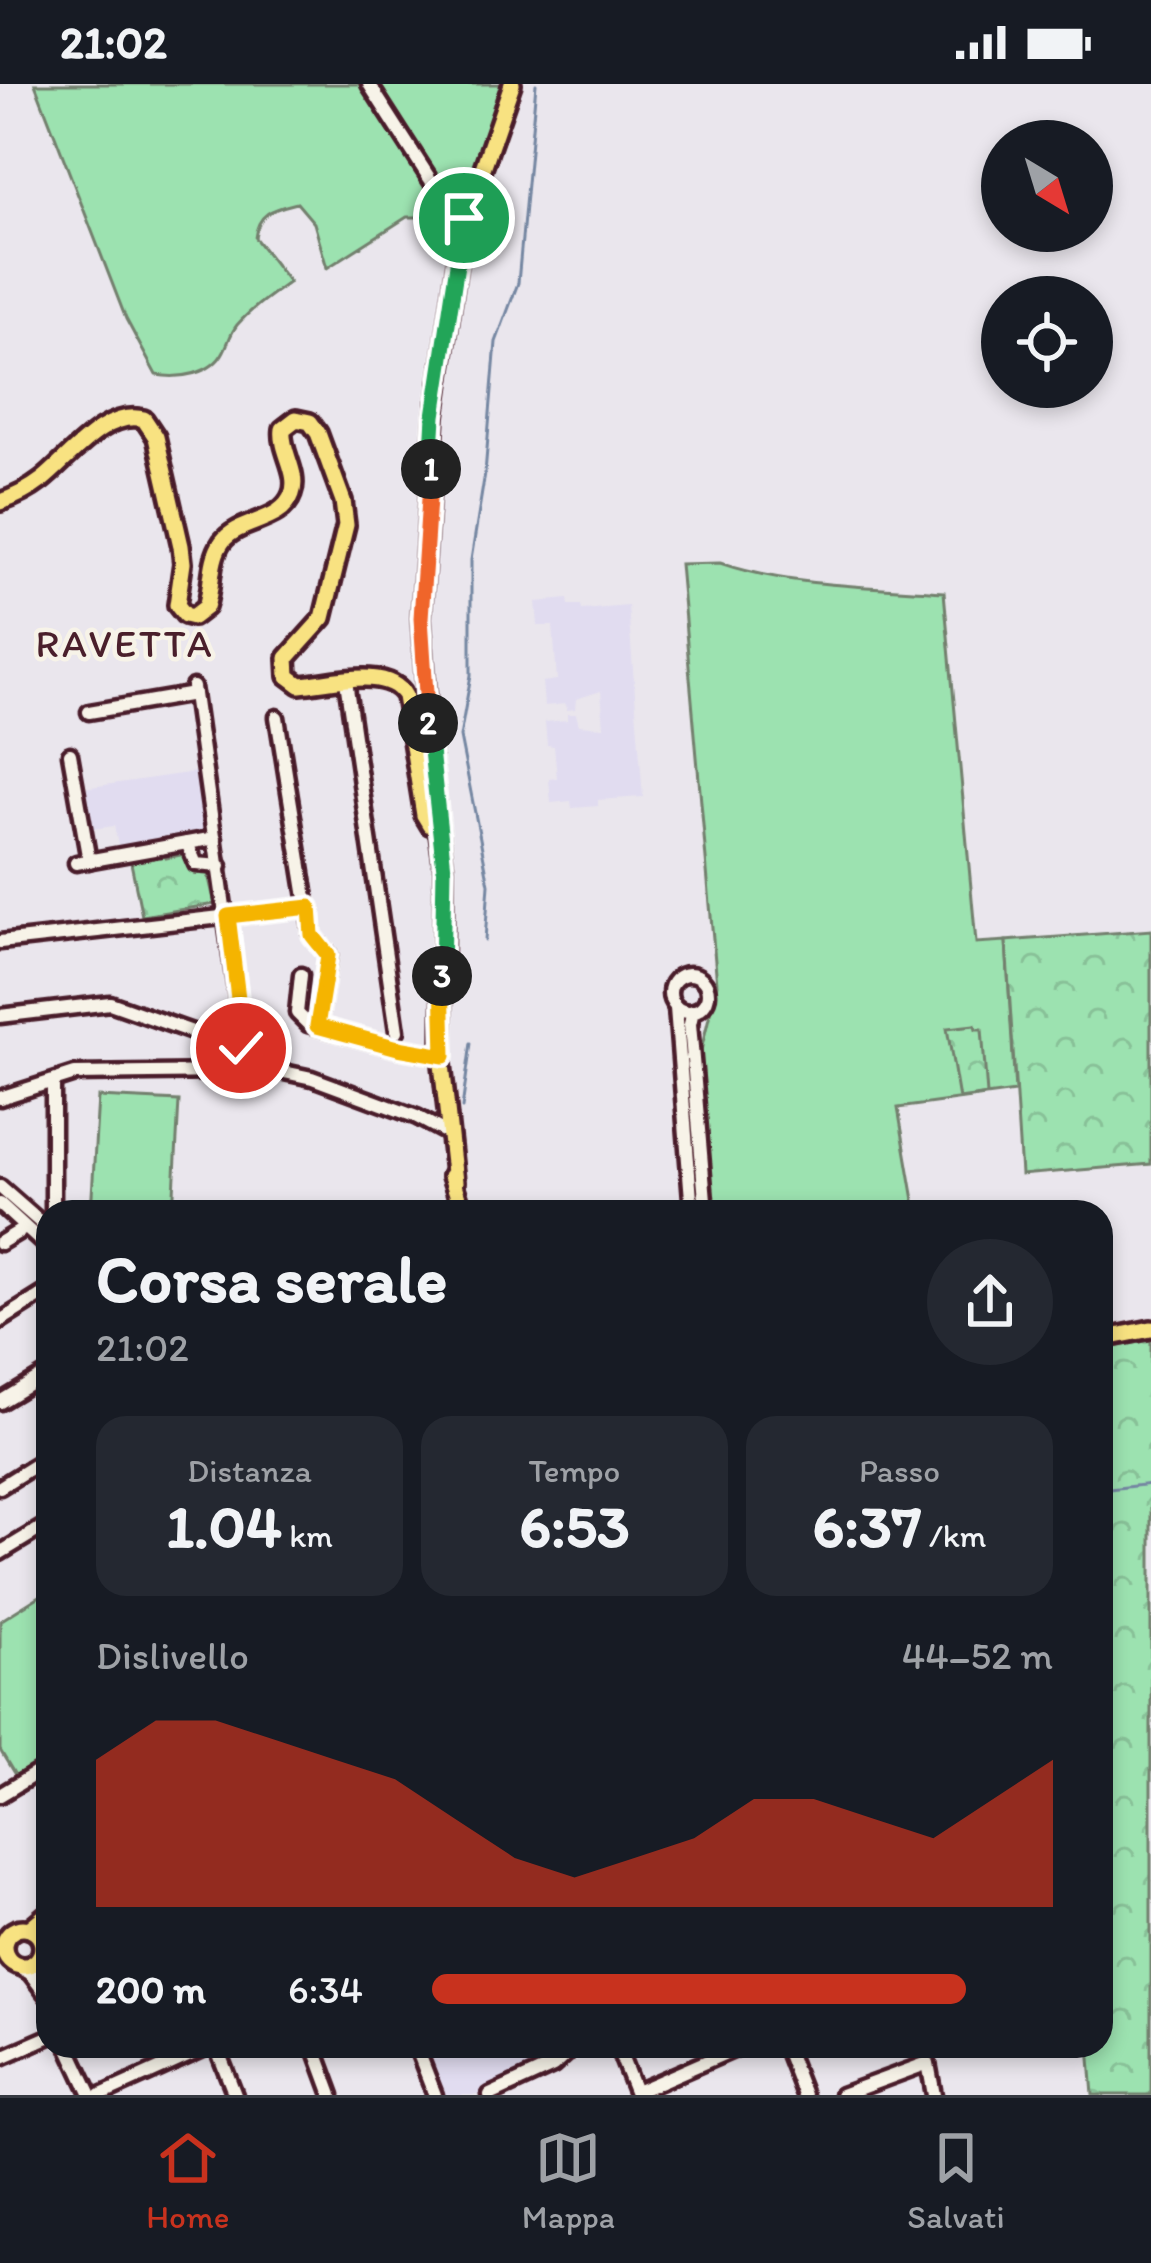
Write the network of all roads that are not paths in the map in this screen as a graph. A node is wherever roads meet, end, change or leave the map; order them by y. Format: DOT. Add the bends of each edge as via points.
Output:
graph roads {
  1 [pos="369,84"];
  2 [pos="512,84"];
  3 [pos="462,230"];
  4 [pos="0,502"];
  5 [pos="346,681"];
  6 [pos="89,712"];
  7 [pos="277,717"];
  8 [pos="70,754"];
  9 [pos="438,827"];
  10 [pos="215,838"];
  11 [pos="187,843"];
  12 [pos="220,866"];
  13 [pos="310,907"];
  14 [pos="228,916"];
  15 [pos="0,942"];
  16 [pos="301,975"];
  17 [pos="676,1007"];
  18 [pos="693,1011"];
  19 [pos="0,1016"];
  20 [pos="317,1026"];
  21 [pos="398,1031"];
  22 [pos="238,1050"];
  23 [pos="444,1056"];
  24 [pos="243,1065"];
  25 [pos="52,1082"];
  26 [pos="0,1098"];
  27 [pos="446,1123"];
  28 [pos="0,1187"];
  29 [pos="53,1200"];
  30 [pos="460,1200"];
  31 [pos="691,1200"];
  32 [pos="705,1200"];
  33 [pos="0,1204"];
  34 [pos="36,1218"];
  35 [pos="26,1228"];
  36 [pos="36,1237"];
  37 [pos="0,1243"];
  38 [pos="36,1298"];
  39 [pos="0,1321"];
  40 [pos="1151,1329"];
  41 [pos="1113,1337"];
  42 [pos="36,1380"];
  43 [pos="0,1402"];
  44 [pos="36,1464"];
  45 [pos="0,1487"];
  46 [pos="36,1531"];
  47 [pos="0,1553"];
  48 [pos="36,1773"];
  49 [pos="0,1795"];
  50 [pos="36,1923"];
  51 [pos="29,1929"];
  52 [pos="36,1934"];
  53 [pos="2,1945"];
  54 [pos="10,1966"];
  55 [pos="36,2042"];
  56 [pos="0,2058"];
  57 [pos="74,2058"];
  58 [pos="186,2058"];
  59 [pos="218,2058"];
  60 [pos="318,2058"];
  61 [pos="421,2058"];
  62 [pos="562,2058"];
  63 [pos="622,2058"];
  64 [pos="715,2058"];
  65 [pos="789,2058"];
  66 [pos="636,2093"];
  67 [pos="91,2095"];
  68 [pos="101,2095"];
  69 [pos="235,2095"];
  70 [pos="332,2095"];
  71 [pos="435,2095"];
  72 [pos="490,2095"];
  73 [pos="804,2095"];
  74 [pos="841,2095"];
  75 [pos="934,2095"];
  1 -- 3 [label="street"];
  2 -- 3 [label="main road"];
  3 -- 9 [label="main road" via="434,416 421,618"];
  4 -- 5 [label="main road" via="36,485 105,428 144,419 156,437 182,554 177,605 197,616 224,540 292,496 283,429 296,418 310,422 346,525 323,618 286,668 300,685"];
  5 -- 9 [label="main road" via="381,678 401,688 424,815"];
  5 -- 21 [label="street"];
  6 -- 10 [label="street" via="193,690"];
  7 -- 13 [label="street"];
  8 -- 11 [label="street" via="82,862"];
  9 -- 23 [label="main road"];
  10 -- 11 [label="street"];
  10 -- 12 [label="street"];
  11 -- 12 [label="street" via="196,864"];
  12 -- 14 [label="street"];
  13 -- 14 [label="street"];
  13 -- 20 [label="street" via="312,935 328,955"];
  14 -- 15 [label="street"];
  14 -- 22 [label="street"];
  16 -- 20 [label="street" via="297,1013"];
  17 -- 18 [label="street"];
  17 -- 18 [label="street" via="673,982 692,974 708,992"];
  17 -- 31 [label="street"];
  18 -- 32 [label="street"];
  19 -- 22 [label="street" via="110,1003"];
  20 -- 23 [label="street"];
  22 -- 24 [label="street" via="232,1061"];
  23 -- 27 [label="main road" via="436,1063"];
  24 -- 25 [label="street" via="225,1072 101,1071"];
  24 -- 27 [label="street" via="312,1078"];
  25 -- 26 [label="street"];
  25 -- 29 [label="street"];
  27 -- 30 [label="main road"];
  28 -- 34 [label="street"];
  33 -- 35 [label="street"];
  35 -- 36 [label="street"];
  35 -- 37 [label="street"];
  38 -- 39 [label="street"];
  40 -- 41 [label="main road"];
  42 -- 43 [label="street"];
  44 -- 45 [label="street"];
  46 -- 47 [label="street"];
  48 -- 49 [label="street"];
  50 -- 51 [label="main road"];
  51 -- 52 [label="main road"];
  51 -- 53 [label="main road" via="10,1933"];
  53 -- 54 [label="main road"];
  55 -- 56 [label="street"];
  57 -- 67 [label="street"];
  58 -- 68 [label="street"];
  59 -- 69 [label="street"];
  60 -- 70 [label="street"];
  61 -- 71 [label="street"];
  62 -- 72 [label="street"];
  63 -- 66 [label="street"];
  64 -- 66 [label="street"];
  65 -- 73 [label="street"];
  74 -- 75 [label="street" via="928,2063"];
}
